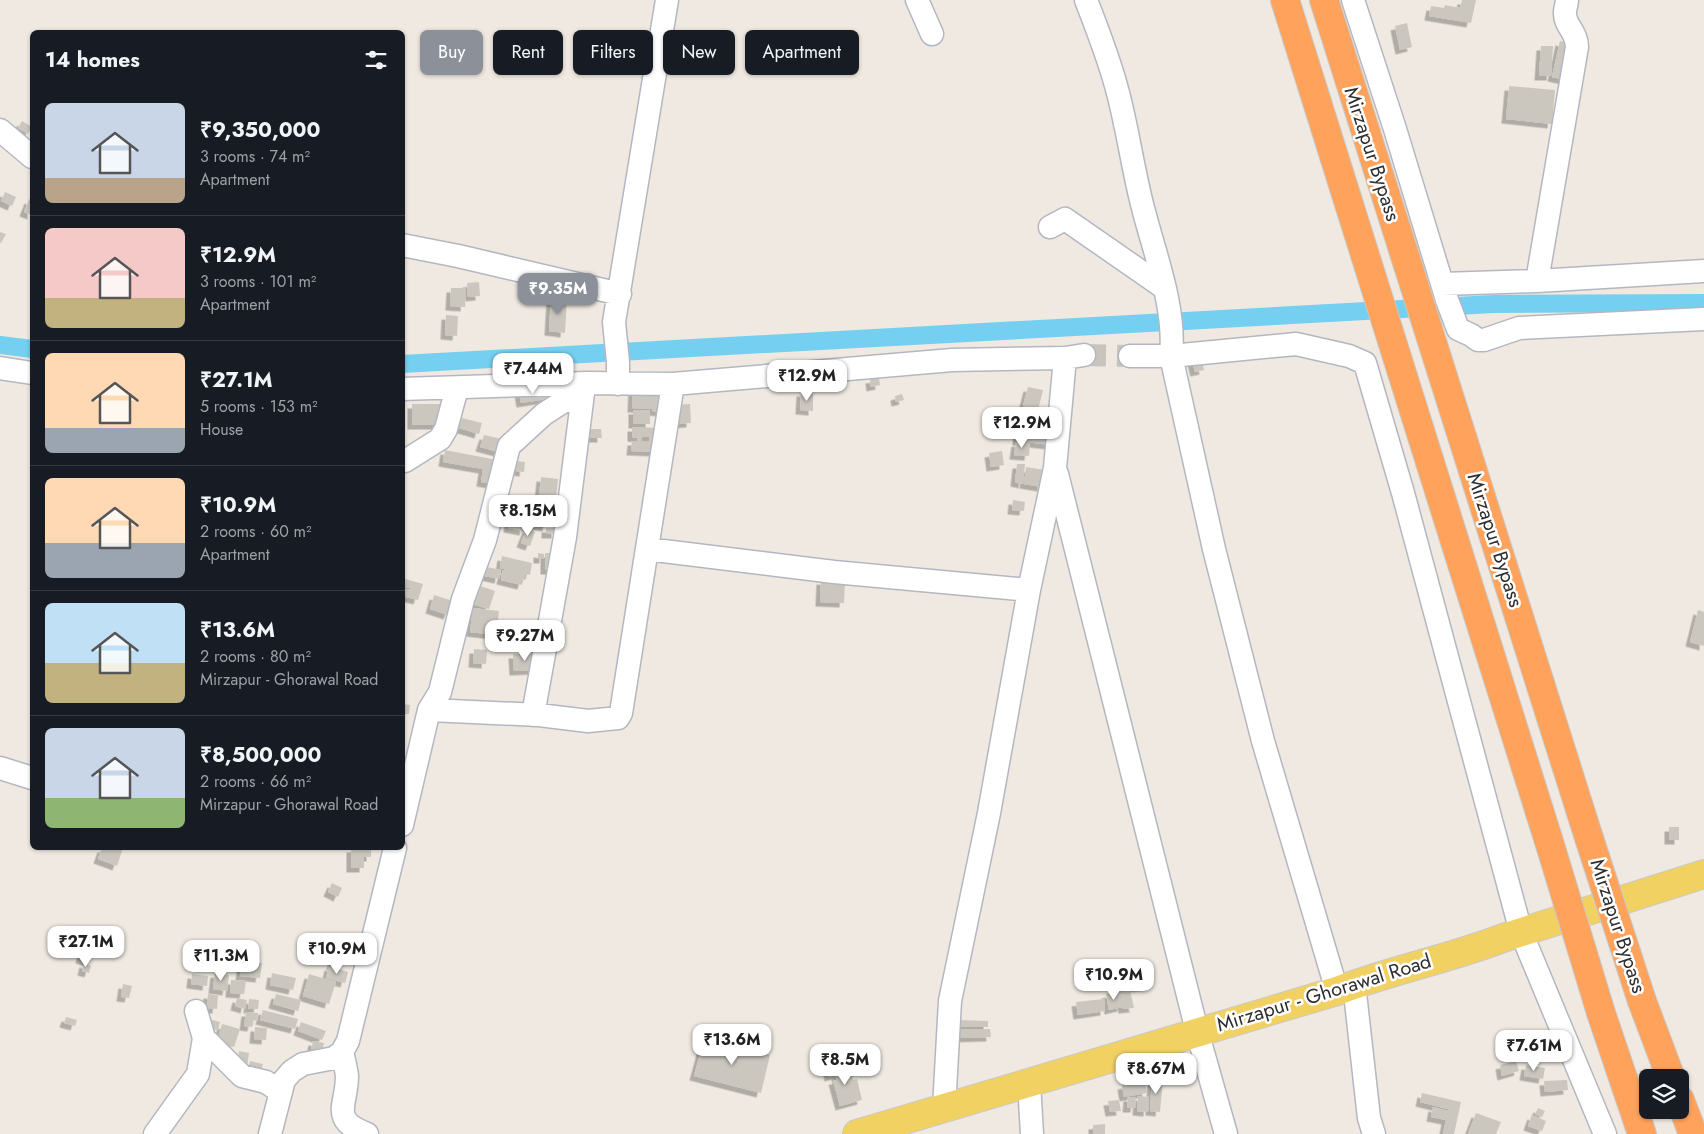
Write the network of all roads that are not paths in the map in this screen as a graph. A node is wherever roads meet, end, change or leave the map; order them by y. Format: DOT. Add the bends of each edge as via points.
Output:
graph roads {
  1 [pos="667,0"];
  2 [pos="917,0"];
  3 [pos="1086,0"];
  4 [pos="1285,0"];
  5 [pos="1324,0"];
  6 [pos="1353,0"];
  7 [pos="1567,0"];
  8 [pos="932,34"];
  9 [pos="0,130"];
  10 [pos="30,155"];
  11 [pos="1050,227"];
  12 [pos="405,246"];
  13 [pos="1704,271"];
  14 [pos="1537,281"];
  15 [pos="1163,287"];
  16 [pos="1444,292"];
  17 [pos="620,294"];
  18 [pos="1704,319"];
  19 [pos="1172,347"];
  20 [pos="1130,356"];
  21 [pos="0,368"];
  22 [pos="30,373"];
  23 [pos="618,384"];
  24 [pos="673,384"];
  25 [pos="457,388"];
  26 [pos="585,388"];
  27 [pos="405,389"];
  28 [pos="405,461"];
  29 [pos="1055,468"];
  30 [pos="647,549"];
  31 [pos="1029,590"];
  32 [pos="429,710"];
  33 [pos="533,715"];
  34 [pos="0,768"];
  35 [pos="30,777"];
  36 [pos="405,812"];
  37 [pos="395,850"];
  38 [pos="1704,874"];
  39 [pos="1521,932"];
  40 [pos="1345,987"];
  41 [pos="196,1011"];
  42 [pos="1197,1031"];
  43 [pos="204,1038"];
  44 [pos="342,1052"];
  45 [pos="1668,1069"];
  46 [pos="1029,1083"];
  47 [pos="281,1092"];
  48 [pos="944,1108"];
  49 [pos="1687,1119"];
  50 [pos="154,1134"];
  51 [pos="270,1134"];
  52 [pos="367,1134"];
  53 [pos="857,1134"];
  54 [pos="1032,1134"];
  55 [pos="1226,1134"];
  56 [pos="1374,1134"];
  57 [pos="1605,1134"];
  58 [pos="1642,1134"];
  59 [pos="1693,1134"];
  1 -- 17 [label="street"];
  2 -- 8 [label="street"];
  3 -- 15 [label="street" via="1118,91"];
  4 -- 58 [label="highway, Mirzapur Bypass, bridge" via="1601,1013"];
  5 -- 45 [label="highway, Mirzapur Bypass, bridge" via="1589,838"];
  6 -- 16 [label="street"];
  7 -- 14 [label="street" via="1565,19 1576,35 1577,47"];
  9 -- 10 [label="street"];
  11 -- 15 [label="street" via="1065,219"];
  12 -- 17 [label="street"];
  13 -- 14 [label="street"];
  14 -- 16 [label="street"];
  15 -- 19 [label="street"];
  16 -- 18 [label="street" via="1458,330 1478,340 1519,328"];
  17 -- 23 [label="street" via="614,322"];
  19 -- 20 [label="street"];
  19 -- 39 [label="street" via="1296,344 1349,356 1365,363"];
  19 -- 40 [label="street" via="1214,549 1258,722"];
  21 -- 22 [label="street"];
  23 -- 24 [label="street"];
  23 -- 26 [label="street"];
  24 -- 29 [label="street" via="952,360 1075,357"];
  24 -- 30 [label="street"];
  25 -- 26 [label="street"];
  25 -- 27 [label="street"];
  25 -- 28 [label="street" via="446,429 440,439"];
  26 -- 32 [label="street" via="544,414 509,446 485,540 463,599 440,692"];
  26 -- 33 [label="street" via="565,537"];
  29 -- 31 [label="street"];
  29 -- 42 [label="street"];
  30 -- 31 [label="street" via="834,572"];
  30 -- 33 [label="street" via="618,718 588,721"];
  31 -- 48 [label="street" via="989,813 950,1001"];
  32 -- 33 [label="street"];
  32 -- 36 [label="street"];
  34 -- 35 [label="street"];
  37 -- 44 [label="street" via="348,1041"];
  38 -- 39 [label="main road, Mirzapur - Ghorawal Road"];
  39 -- 40 [label="main road, Mirzapur - Ghorawal Road"];
  39 -- 57 [label="street"];
  40 -- 42 [label="main road, Mirzapur - Ghorawal Road"];
  40 -- 56 [label="street"];
  41 -- 43 [label="street"];
  42 -- 46 [label="main road, Mirzapur - Ghorawal Road"];
  42 -- 55 [label="street"];
  43 -- 47 [label="street" via="242,1076 266,1082"];
  43 -- 50 [label="street" via="198,1074"];
  44 -- 47 [label="street" via="334,1058 303,1064 284,1080"];
  44 -- 52 [label="street" via="347,1075 342,1109 344,1118 348,1124"];
  46 -- 48 [label="main road, Mirzapur - Ghorawal Road"];
  46 -- 54 [label="street"];
  47 -- 51 [label="street"];
  48 -- 53 [label="main road, Mirzapur - Ghorawal Road"];
  49 -- 59 [label="highway"];
}
